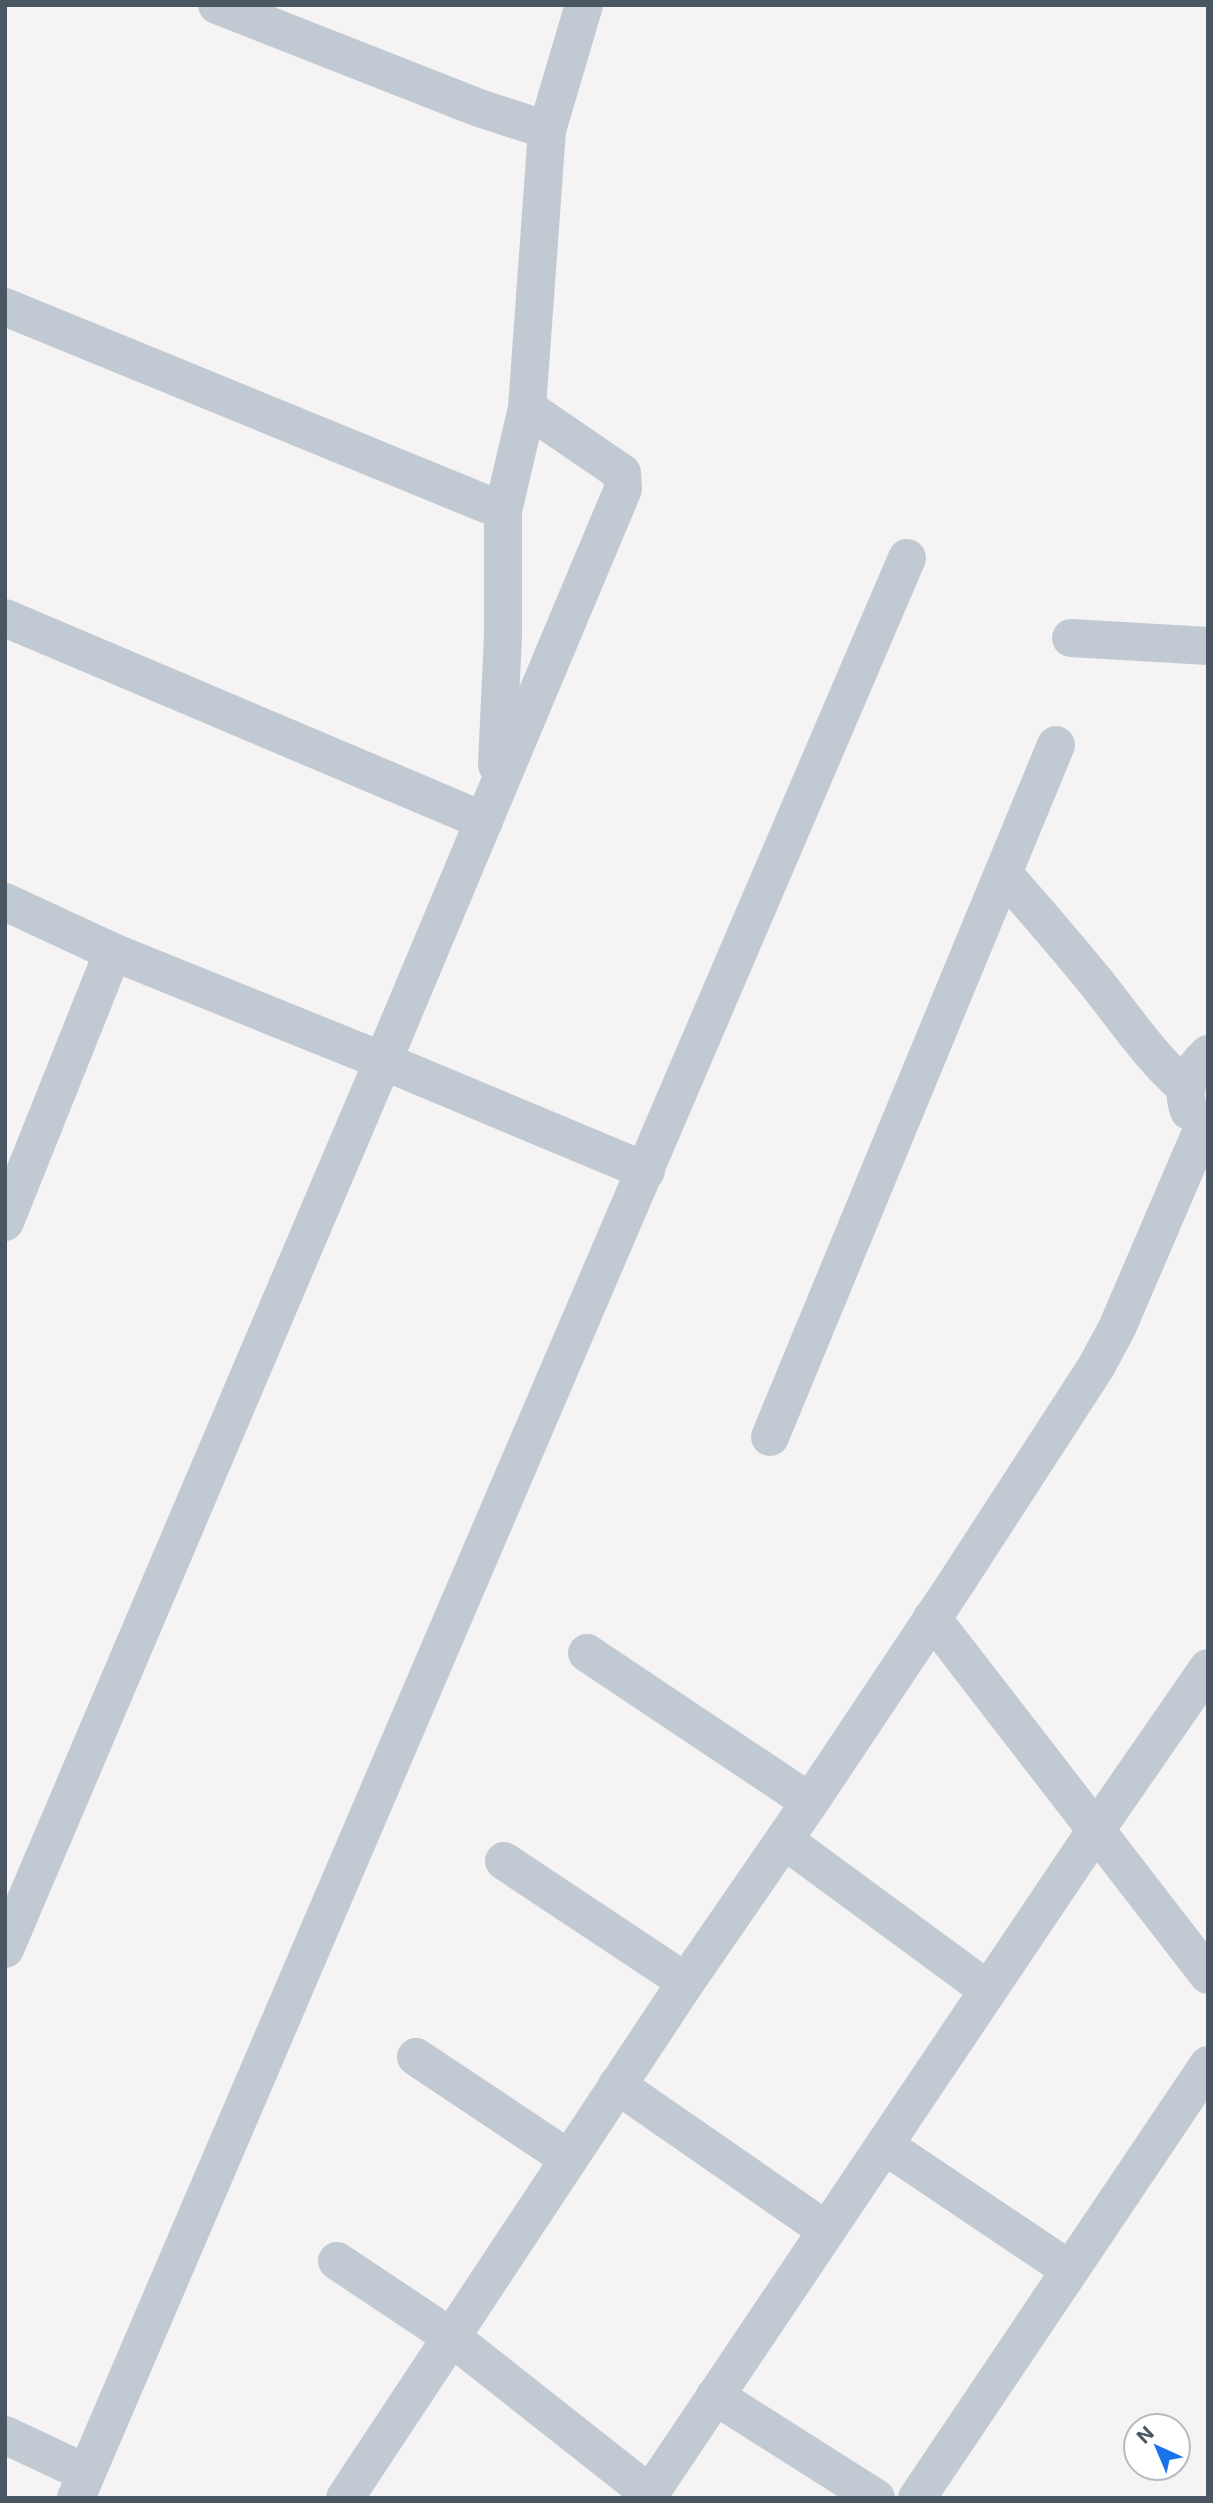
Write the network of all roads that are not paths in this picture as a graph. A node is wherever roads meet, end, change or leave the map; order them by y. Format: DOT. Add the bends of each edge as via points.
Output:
graph roads {
  1 [pos="217,5"];
  2 [pos="584,5"];
  3 [pos="547,130"];
  4 [pos="5,307"];
  5 [pos="527,408"];
  6 [pos="503,511"];
  7 [pos="907,558"];
  8 [pos="5,618"];
  9 [pos="1071,638"];
  10 [pos="1208,646"];
  11 [pos="1056,745"];
  12 [pos="490,807"];
  13 [pos="1004,874"];
  14 [pos="5,902"];
  15 [pos="113,952"];
  16 [pos="1208,1054"];
  17 [pos="383,1061"];
  18 [pos="1186,1088"];
  19 [pos="1205,1132"];
  20 [pos="646,1171"];
  21 [pos="5,1222"];
  22 [pos="770,1437"];
  23 [pos="932,1618"];
  24 [pos="587,1653"];
  25 [pos="1208,1668"];
  26 [pos="810,1802"];
  27 [pos="1096,1829"];
  28 [pos="784,1840"];
  29 [pos="504,1861"];
  30 [pos="5,1949"];
  31 [pos="1208,1975"];
  32 [pos="686,1982"];
  33 [pos="988,1990"];
  34 [pos="416,2057"];
  35 [pos="1208,2065"];
  36 [pos="617,2085"];
  37 [pos="884,2145"];
  38 [pos="569,2160"];
  39 [pos="826,2230"];
  40 [pos="337,2262"];
  41 [pos="1070,2270"];
  42 [pos="451,2337"];
  43 [pos="715,2396"];
  44 [pos="5,2435"];
  45 [pos="81,2485"];
  46 [pos="648,2496"];
  47 [pos="345,2498"];
  48 [pos="876,2498"];
  49 [pos="917,2498"];
  1 -- 3 [label="street" via="479,108"];
  2 -- 3 [label="street"];
  3 -- 5 [label="street"];
  4 -- 6 [label="street"];
  5 -- 6 [label="street"];
  5 -- 12 [label="street" via="622,473 623,489"];
  6 -- 12 [label="street" via="503,635"];
  7 -- 20 [label="street"];
  8 -- 12 [label="street"];
  9 -- 10 [label="street"];
  11 -- 13 [label="street"];
  12 -- 17 [label="street"];
  13 -- 18 [label="street" via="1167,1072"];
  13 -- 22 [label="street"];
  14 -- 15 [label="street"];
  15 -- 17 [label="street"];
  15 -- 21 [label="street"];
  16 -- 18 [label="street" via="1193,1068"];
  17 -- 20 [label="street"];
  17 -- 30 [label="street"];
  18 -- 19 [label="street" via="1192,1118"];
  19 -- 23 [label="street" via="1096,1367"];
  20 -- 45 [label="street"];
  23 -- 26 [label="street"];
  23 -- 27 [label="street"];
  24 -- 26 [label="street"];
  25 -- 27 [label="street"];
  26 -- 28 [label="street"];
  27 -- 31 [label="street"];
  27 -- 33 [label="street"];
  28 -- 32 [label="street"];
  28 -- 33 [label="street"];
  29 -- 32 [label="street"];
  32 -- 36 [label="street"];
  33 -- 37 [label="street"];
  34 -- 38 [label="street"];
  35 -- 41 [label="street"];
  36 -- 38 [label="street"];
  36 -- 39 [label="street"];
  37 -- 39 [label="street"];
  37 -- 41 [label="street"];
  38 -- 42 [label="street"];
  39 -- 43 [label="street"];
  40 -- 42 [label="street"];
  41 -- 49 [label="street"];
  42 -- 46 [label="street"];
  42 -- 47 [label="street"];
  43 -- 46 [label="street"];
  43 -- 48 [label="street"];
  44 -- 45 [label="street"];
}
